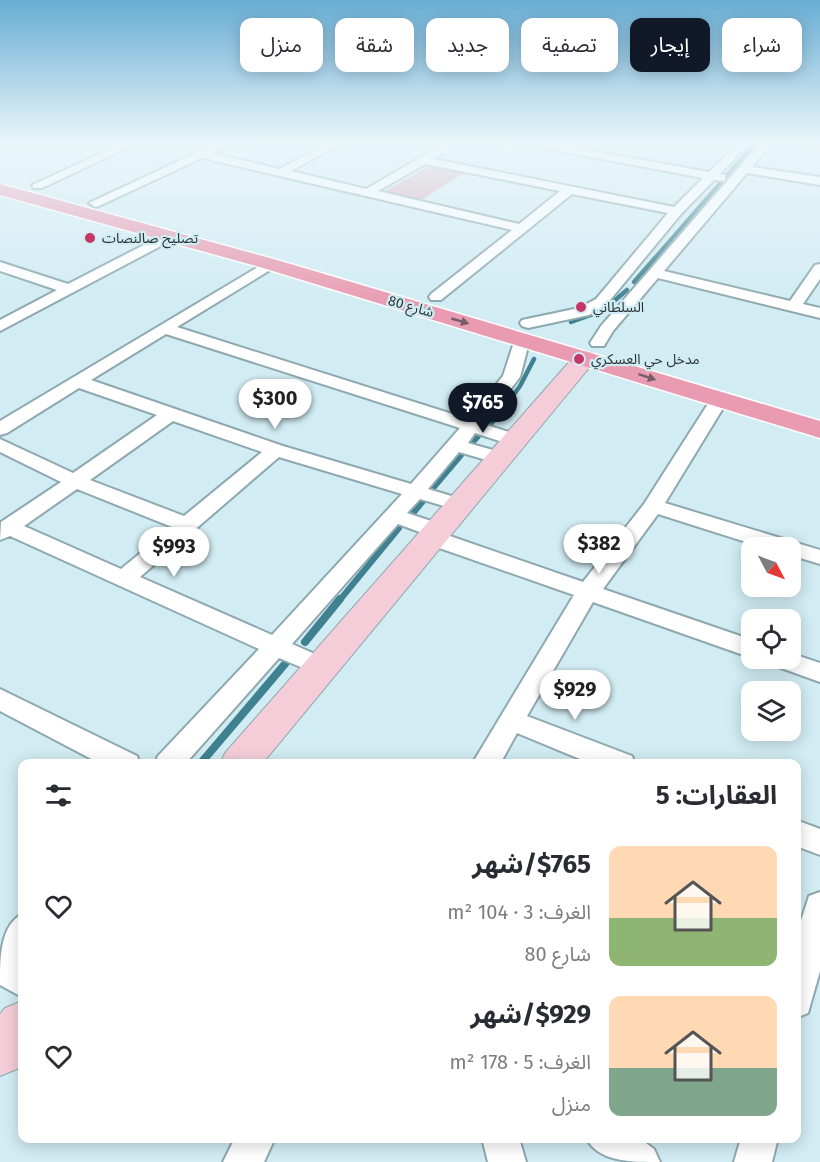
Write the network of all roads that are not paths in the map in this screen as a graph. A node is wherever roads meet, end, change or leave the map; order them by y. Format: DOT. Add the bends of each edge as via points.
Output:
graph roads {
  1 [pos="35,196"];
  2 [pos="73,196"];
  3 [pos="109,196"];
  4 [pos="381,196"];
  5 [pos="560,196"];
  6 [pos="600,196"];
  7 [pos="692,196"];
  8 [pos="722,196"];
  9 [pos="94,203"];
  10 [pos="677,211"];
  11 [pos="521,228"];
  12 [pos="169,236"];
  13 [pos="270,264"];
  14 [pos="0,266"];
  15 [pos="820,268"];
  16 [pos="655,273"];
  17 [pos="617,283"];
  18 [pos="642,288"];
  19 [pos="70,289"];
  20 [pos="435,297"];
  21 [pos="795,307"];
  22 [pos="820,313"];
  23 [pos="0,326"];
  24 [pos="166,328"];
  25 [pos="525,331"];
  26 [pos="591,350"];
  27 [pos="698,371"];
  28 [pos="80,382"];
  29 [pos="719,400"];
  30 [pos="171,414"];
  31 [pos="471,427"];
  32 [pos="0,429"];
  33 [pos="820,430"];
  34 [pos="0,445"];
  35 [pos="455,445"];
  36 [pos="508,449"];
  37 [pos="276,450"];
  38 [pos="75,481"];
  39 [pos="415,491"];
  40 [pos="461,505"];
  41 [pos="652,506"];
  42 [pos="394,516"];
  43 [pos="187,525"];
  44 [pos="4,530"];
  45 [pos="436,534"];
  46 [pos="754,537"];
  47 [pos="801,551"];
  48 [pos="820,556"];
  49 [pos="124,578"];
  50 [pos="588,592"];
  51 [pos="741,645"];
  52 [pos="276,646"];
  53 [pos="801,666"];
  54 [pos="322,667"];
  55 [pos="820,673"];
  56 [pos="0,699"];
  57 [pos="511,720"];
  58 [pos="117,759"];
  59 [pos="173,759"];
  60 [pos="243,759"];
  61 [pos="488,759"];
  62 [pos="609,759"];
  63 [pos="801,834"];
  64 [pos="820,842"];
  65 [pos="820,906"];
  66 [pos="18,935"];
  67 [pos="802,958"];
  68 [pos="0,960"];
  69 [pos="0,966"];
  70 [pos="18,978"];
  71 [pos="18,1030"];
  72 [pos="0,1052"];
  73 [pos="254,1143"];
  74 [pos="501,1143"];
  75 [pos="612,1143"];
  76 [pos="759,1143"];
  77 [pos="242,1162"];
  78 [pos="507,1162"];
  79 [pos="641,1162"];
  80 [pos="753,1162"];
  1 -- 12 [label="main road, شارع 80"];
  2 -- 9 [label="main road, شارع 80"];
  3 -- 9 [label="street"];
  4 -- 11 [label="street"];
  5 -- 11 [label="street"];
  6 -- 10 [label="street"];
  7 -- 10 [label="street"];
  8 -- 16 [label="street"];
  9 -- 20 [label="main road, شارع 80"];
  10 -- 17 [label="street"];
  11 -- 20 [label="street"];
  12 -- 13 [label="main road, شارع 80"];
  12 -- 19 [label="street"];
  13 -- 24 [label="street"];
  13 -- 25 [label="main road, شارع 80, one-way"];
  14 -- 19 [label="street"];
  15 -- 21 [label="street"];
  16 -- 18 [label="street"];
  16 -- 21 [label="street"];
  17 -- 18 [label="street"];
  17 -- 25 [label="street" via="601,302 584,312"];
  18 -- 26 [label="street"];
  19 -- 23 [label="street"];
  20 -- 25 [label="main road, شارع 80"];
  21 -- 22 [label="street"];
  24 -- 28 [label="street"];
  24 -- 31 [label="street"];
  25 -- 26 [label="main road, شارع 80"];
  25 -- 31 [label="street" via="511,377"];
  26 -- 27 [label="main road, شارع 80"];
  26 -- 29 [label="main road, شارع 80, one-way"];
  26 -- 36 [label="street"];
  28 -- 30 [label="street"];
  28 -- 32 [label="street"];
  29 -- 33 [label="main road, شارع 80"];
  29 -- 41 [label="street"];
  30 -- 37 [label="street"];
  30 -- 38 [label="street"];
  31 -- 35 [label="street"];
  31 -- 36 [label="street"];
  34 -- 38 [label="street"];
  35 -- 36 [label="street"];
  35 -- 39 [label="street"];
  36 -- 40 [label="street"];
  37 -- 39 [label="street"];
  37 -- 43 [label="street"];
  38 -- 43 [label="street"];
  38 -- 44 [label="street"];
  39 -- 40 [label="street"];
  39 -- 42 [label="street"];
  40 -- 45 [label="street"];
  41 -- 46 [label="street"];
  41 -- 50 [label="street"];
  42 -- 45 [label="street"];
  42 -- 52 [label="street"];
  43 -- 49 [label="street"];
  44 -- 49 [label="street"];
  45 -- 50 [label="street"];
  45 -- 54 [label="street"];
  47 -- 48 [label="street"];
  49 -- 52 [label="street"];
  50 -- 51 [label="street"];
  50 -- 57 [label="street"];
  52 -- 54 [label="street"];
  52 -- 59 [label="street"];
  53 -- 55 [label="street"];
  54 -- 60 [label="street"];
  56 -- 58 [label="street"];
  57 -- 61 [label="street"];
  57 -- 62 [label="street"];
  63 -- 64 [label="street"];
  65 -- 67 [label="street"];
  66 -- 68 [label="street"];
  69 -- 70 [label="street"];
  71 -- 72 [label="street"];
  73 -- 77 [label="street"];
  74 -- 78 [label="street"];
  75 -- 79 [label="street"];
  76 -- 80 [label="street"];
}
